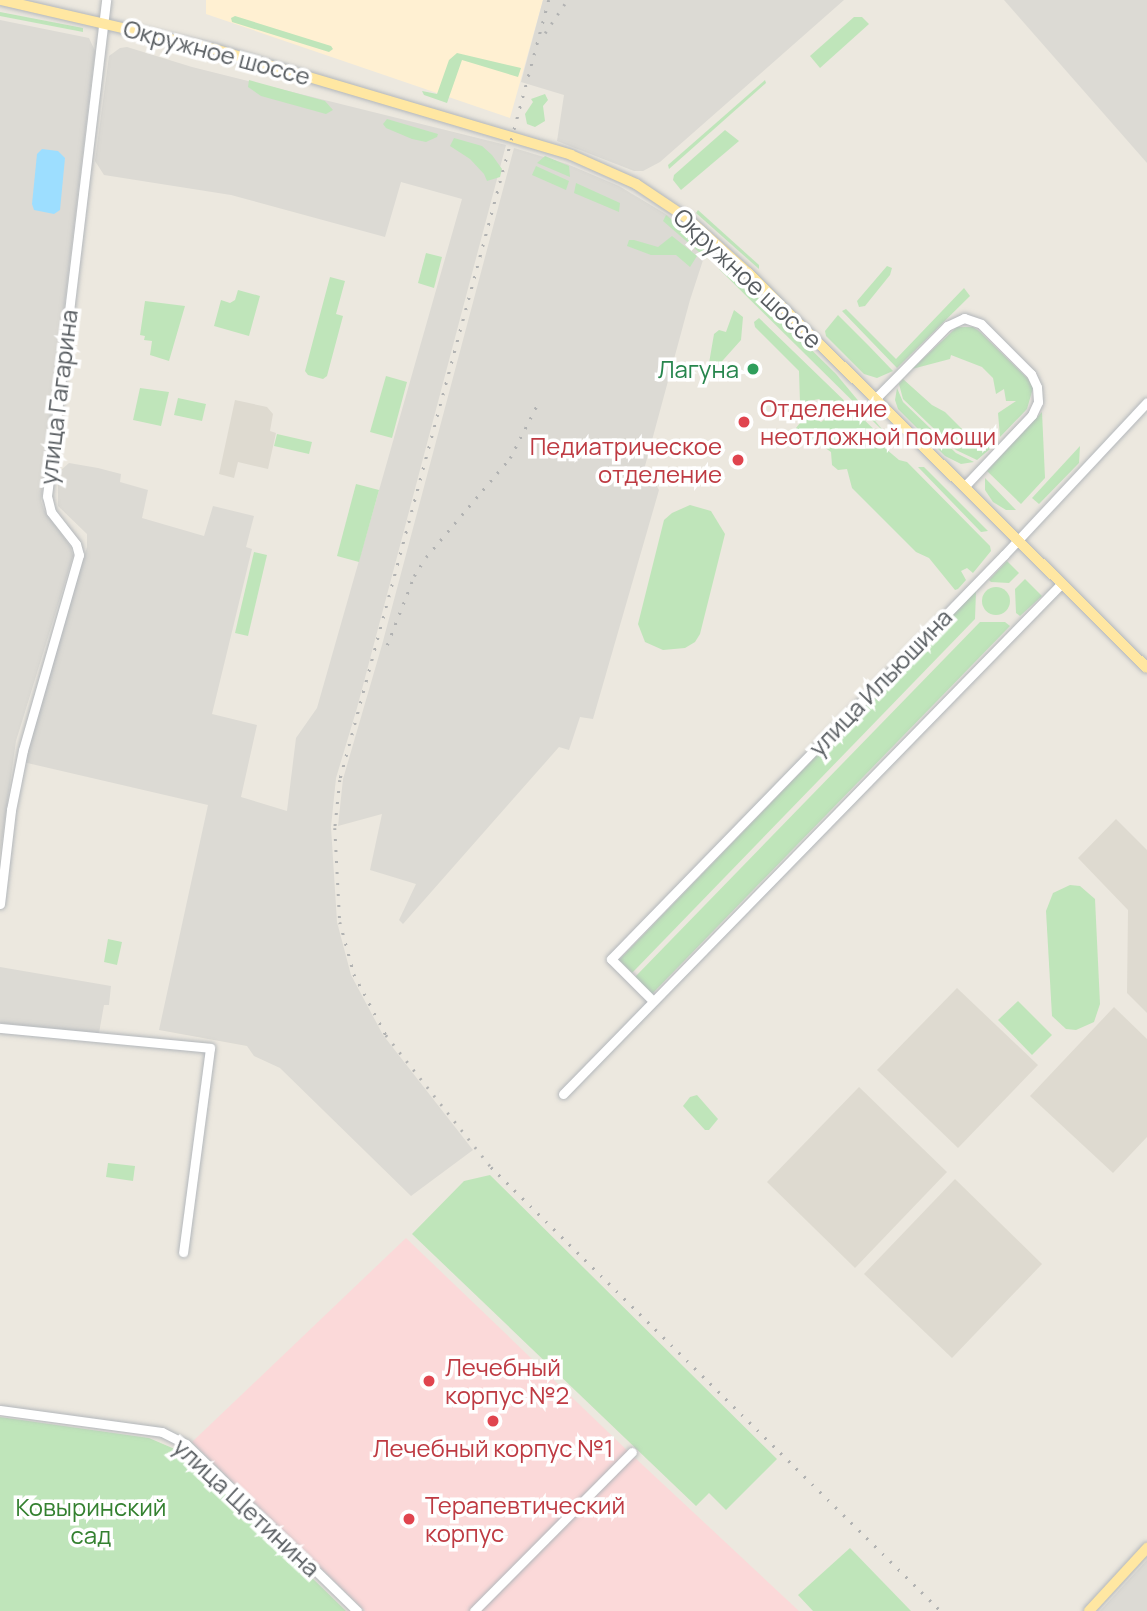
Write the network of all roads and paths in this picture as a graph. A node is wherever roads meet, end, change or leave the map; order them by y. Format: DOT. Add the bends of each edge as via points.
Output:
graph roads {
  1 [pos="1,0"];
  2 [pos="106,0"];
  3 [pos="105,22"];
  4 [pos="875,399"];
  5 [pos="1147,402"];
  6 [pos="964,487"];
  7 [pos="1017,541"];
  8 [pos="1061,584"];
  9 [pos="1147,668"];
  10 [pos="0,904"];
  11 [pos="652,1000"];
  12 [pos="0,1028"];
  13 [pos="563,1094"];
  14 [pos="183,1252"];
  15 [pos="0,1410"];
  16 [pos="632,1452"];
  17 [pos="1147,1548"];
  18 [pos="357,1611"];
  19 [pos="474,1611"];
  20 [pos="1089,1611"];
  1 -- 3 [label="main road, Окружное шоссе"];
  2 -- 3 [label="street, улица Гагарина"];
  3 -- 4 [label="main road, Окружное шоссе" via="513,136 625,177 704,232"];
  3 -- 10 [label="street, улица Гагарина" via="47,496 51,512 79,555 23,750"];
  4 -- 6 [label="main road, Окружное шоссе"];
  4 -- 6 [label="street" via="947,326 964,318 981,324 1031,374 1038,402 1032,415"];
  5 -- 7 [label="street, улица Ильюшина"];
  6 -- 7 [label="main road, Окружное шоссе"];
  7 -- 8 [label="main road, Окружное шоссе"];
  7 -- 11 [label="street, улица Ильюшина" via="611,959"];
  8 -- 9 [label="main road, Окружное шоссе"];
  8 -- 11 [label="street"];
  11 -- 13 [label="street"];
  12 -- 14 [label="street" via="210,1048"];
  15 -- 18 [label="street, улица Щетинина" via="162,1432 186,1444"];
  16 -- 19 [label="street"];
  17 -- 20 [label="main road"];
}
